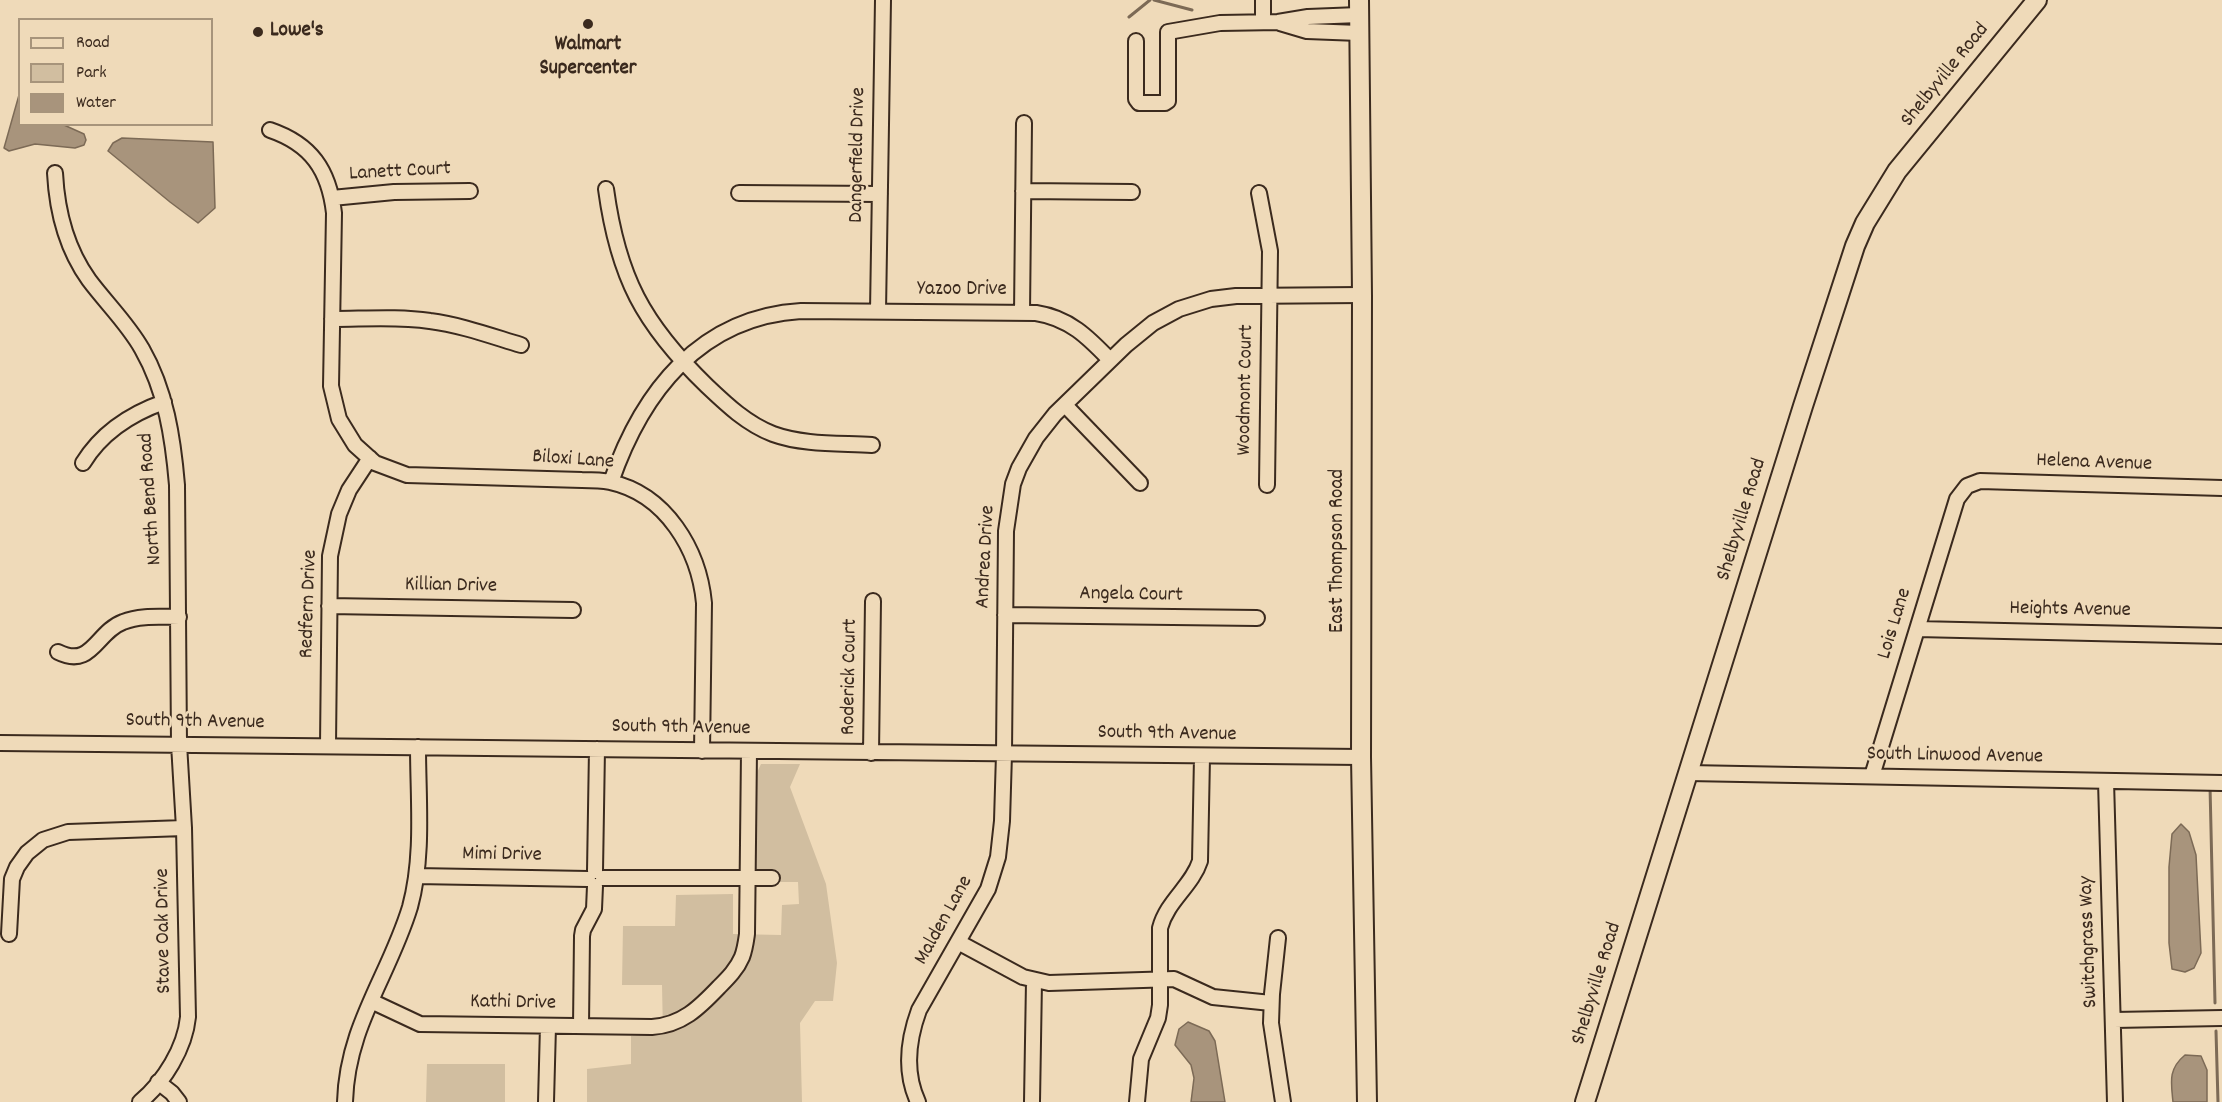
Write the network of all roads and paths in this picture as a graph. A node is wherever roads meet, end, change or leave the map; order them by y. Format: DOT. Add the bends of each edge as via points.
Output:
graph roads {
  1 [pos="883,0"];
  2 [pos="1263,0"];
  3 [pos="2037,0"];
  4 [pos="1359,7"];
  5 [pos="1263,22"];
  6 [pos="1278,22"];
  7 [pos="1359,33"];
  8 [pos="1136,41"];
  9 [pos="1024,123"];
  10 [pos="270,130"];
  11 [pos="55,173"];
  12 [pos="606,189"];
  13 [pos="470,191"];
  14 [pos="1023,191"];
  15 [pos="1132,192"];
  16 [pos="739,193"];
  17 [pos="1259,193"];
  18 [pos="880,194"];
  19 [pos="332,198"];
  20 [pos="1270,295"];
  21 [pos="1362,295"];
  22 [pos="878,311"];
  23 [pos="1022,313"];
  24 [pos="332,319"];
  25 [pos="521,345"];
  26 [pos="1110,360"];
  27 [pos="683,362"];
  28 [pos="164,402"];
  29 [pos="1065,405"];
  30 [pos="872,445"];
  31 [pos="370,458"];
  32 [pos="83,463"];
  33 [pos="611,482"];
  34 [pos="1140,483"];
  35 [pos="1267,485"];
  36 [pos="1965,487"];
  37 [pos="2222,488"];
  38 [pos="873,601"];
  39 [pos="329,606"];
  40 [pos="573,610"];
  41 [pos="1005,615"];
  42 [pos="179,617"];
  43 [pos="1257,618"];
  44 [pos="1917,629"];
  45 [pos="2222,636"];
  46 [pos="58,652"];
  47 [pos="0,742"];
  48 [pos="179,744"];
  49 [pos="328,745"];
  50 [pos="418,747"];
  51 [pos="597,749"];
  52 [pos="702,751"];
  53 [pos="749,752"];
  54 [pos="871,753"];
  55 [pos="1004,754"];
  56 [pos="1202,757"];
  57 [pos="1361,757"];
  58 [pos="1688,773"];
  59 [pos="1872,776"];
  60 [pos="2106,781"];
  61 [pos="2222,783"];
  62 [pos="184,828"];
  63 [pos="416,876"];
  64 [pos="772,878"];
  65 [pos="595,879"];
  66 [pos="747,879"];
  67 [pos="9,934"];
  68 [pos="1278,938"];
  69 [pos="958,942"];
  70 [pos="1161,979"];
  71 [pos="1034,981"];
  72 [pos="371,1001"];
  73 [pos="1272,1003"];
  74 [pos="2222,1018"];
  75 [pos="2114,1020"];
  76 [pos="548,1026"];
  77 [pos="581,1026"];
  78 [pos="158,1082"];
  79 [pos="140,1102"];
  80 [pos="179,1102"];
  81 [pos="345,1102"];
  82 [pos="546,1102"];
  83 [pos="918,1102"];
  84 [pos="1032,1102"];
  85 [pos="1137,1102"];
  86 [pos="1283,1102"];
  87 [pos="1367,1102"];
  88 [pos="1585,1102"];
  89 [pos="2115,1102"];
  1 -- 18 [label="street, Dangerfield Drive"];
  2 -- 5 [label="street"];
  3 -- 58 [label="main road, Shelbyville Road" via="1898,170 1862,230"];
  4 -- 6 [label="street"];
  4 -- 7 [label="main road, East Thompson Road"];
  5 -- 6 [label="street"];
  5 -- 8 [label="street" via="1220,23 1168,32 1165,103 1137,101"];
  6 -- 7 [label="street" via="1307,31"];
  7 -- 21 [label="main road, East Thompson Road"];
  9 -- 14 [label="street"];
  10 -- 19 [label="street" via="310,153 326,178"];
  11 -- 28 [label="street, North Bend Road" via="59,213 71,250 88,279 136,339"];
  12 -- 27 [label="street" via="617,251 634,292 658,332"];
  13 -- 19 [label="street, Lanett Court"];
  14 -- 15 [label="street"];
  14 -- 23 [label="street"];
  16 -- 18 [label="street"];
  17 -- 20 [label="street, Woodmont Court" via="1270,251"];
  18 -- 22 [label="street, Dangerfield Drive"];
  19 -- 24 [label="street"];
  20 -- 21 [label="street"];
  20 -- 26 [label="street" via="1211,299 1179,309 1138,333"];
  20 -- 35 [label="street, Woodmont Court"];
  21 -- 57 [label="main road, East Thompson Road"];
  22 -- 23 [label="street, Yazoo Drive"];
  22 -- 27 [label="street, Yazoo Drive" via="801,311 754,318 720,333"];
  23 -- 26 [label="street, Yazoo Drive" via="1045,314 1069,323"];
  24 -- 25 [label="street" via="430,321"];
  24 -- 31 [label="street" via="333,399 345,431"];
  26 -- 29 [label="street, Andrea Drive"];
  27 -- 30 [label="street" via="747,421 766,430 799,440"];
  27 -- 33 [label="street, Yazoo Drive" via="647,405 626,442"];
  28 -- 32 [label="street" via="136,413 111,430"];
  28 -- 42 [label="street, North Bend Road" via="176,477"];
  29 -- 34 [label="street"];
  29 -- 41 [label="street, Andrea Drive" via="1036,438 1013,484 1006,531"];
  31 -- 33 [label="street, Biloxi Lane" via="388,469 418,477"];
  31 -- 39 [label="street, Redfern Drive" via="350,490 337,522 330,556"];
  33 -- 52 [label="street, Biloxi Lane" via="642,496 663,512 682,535 699,570 704,603"];
  36 -- 37 [label="street, Helena Avenue" via="1980,482"];
  36 -- 44 [label="street, Lois Lane" via="1957,499"];
  38 -- 54 [label="street, Roderick Court"];
  39 -- 40 [label="street, Killian Drive"];
  39 -- 49 [label="street, Redfern Drive"];
  41 -- 43 [label="street, Angela Court"];
  41 -- 55 [label="street, Andrea Drive"];
  42 -- 46 [label="street" via="138,617 111,629 83,655 69,658"];
  42 -- 48 [label="street, North Bend Road"];
  44 -- 45 [label="street, Heights Avenue"];
  44 -- 59 [label="street, Lois Lane"];
  47 -- 48 [label="street, South 9th Avenue"];
  48 -- 49 [label="street, South 9th Avenue"];
  48 -- 62 [label="street, Stave Oak Drive"];
  49 -- 50 [label="street, South 9th Avenue"];
  50 -- 51 [label="street, South 9th Avenue"];
  50 -- 63 [label="street"];
  51 -- 52 [label="street, South 9th Avenue"];
  51 -- 65 [label="street"];
  52 -- 53 [label="street, South 9th Avenue"];
  53 -- 54 [label="street, South 9th Avenue"];
  53 -- 66 [label="street"];
  54 -- 55 [label="street, South 9th Avenue"];
  55 -- 56 [label="street, South 9th Avenue"];
  55 -- 69 [label="street, Malden Lane" via="996,868"];
  56 -- 57 [label="street, South 9th Avenue"];
  56 -- 70 [label="street" via="1200,861 1162,918"];
  57 -- 87 [label="main road, East Thompson Road"];
  58 -- 59 [label="street, South Linwood Avenue"];
  58 -- 88 [label="main road, Shelbyville Road"];
  59 -- 60 [label="street, South Linwood Avenue"];
  60 -- 61 [label="street, South Linwood Avenue"];
  60 -- 75 [label="street, Switchgrass Way"];
  62 -- 67 [label="street" via="68,832 43,840 27,853 12,879"];
  62 -- 78 [label="street, Stave Oak Drive" via="187,1029 179,1050"];
  63 -- 65 [label="street, Mimi Drive"];
  63 -- 72 [label="street" via="406,918"];
  64 -- 66 [label="street, Mimi Drive"];
  65 -- 66 [label="street, Mimi Drive"];
  65 -- 77 [label="street" via="594,909 582,936"];
  66 -- 77 [label="street, Kathi Drive" via="745,949 738,965 695,1011 677,1022 660,1026"];
  68 -- 73 [label="street"];
  69 -- 71 [label="street"];
  69 -- 83 [label="street, Malden Lane" via="919,1010 912,1030 909,1065"];
  70 -- 71 [label="street"];
  70 -- 73 [label="street" via="1179,981 1213,997"];
  70 -- 85 [label="street" via="1158,1018 1141,1059"];
  71 -- 84 [label="street"];
  72 -- 76 [label="street, Kathi Drive" via="420,1024"];
  72 -- 81 [label="street" via="350,1057"];
  73 -- 86 [label="street" via="1271,1032"];
  74 -- 75 [label="street"];
  75 -- 89 [label="street, Switchgrass Way"];
  76 -- 77 [label="street, Kathi Drive"];
  76 -- 82 [label="street"];
  78 -- 79 [label="street, Stave Oak Drive"];
  78 -- 80 [label="street"];
}
